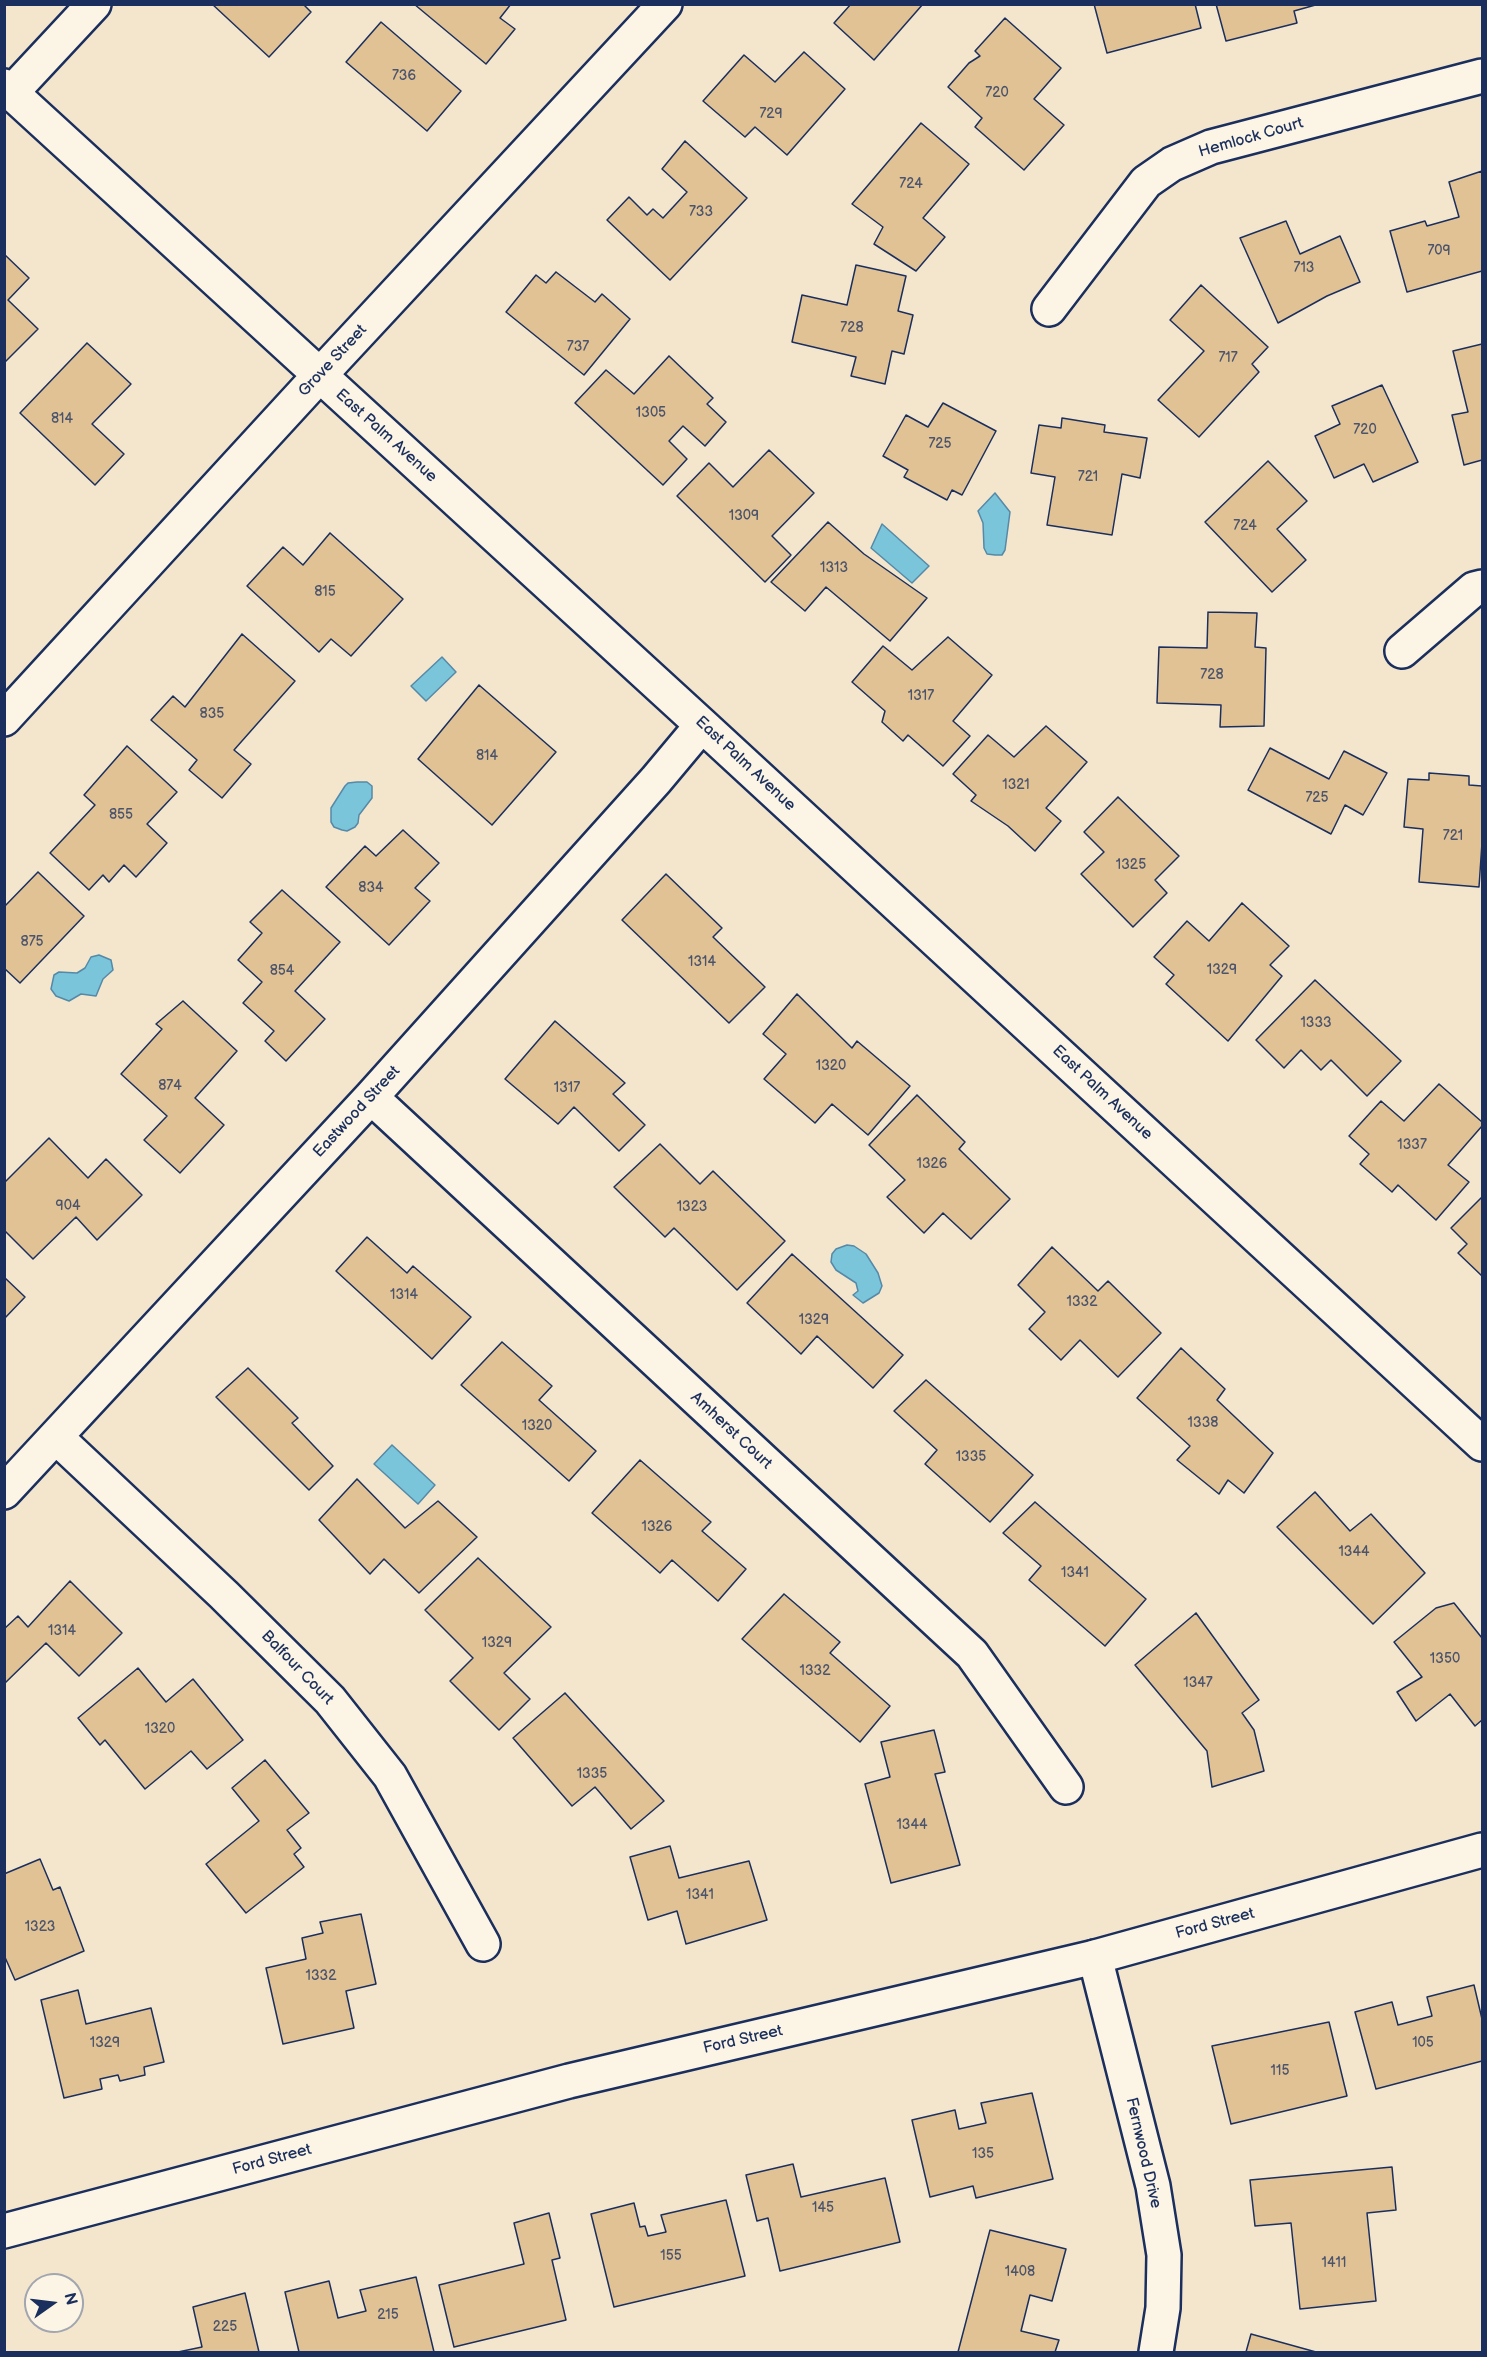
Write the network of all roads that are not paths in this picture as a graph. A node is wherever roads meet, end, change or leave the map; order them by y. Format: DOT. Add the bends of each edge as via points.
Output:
graph roads {
  1 [pos="94,4"];
  2 [pos="665,4"];
  3 [pos="1482,76"];
  4 [pos="8,89"];
  5 [pos="1048,309"];
  6 [pos="320,376"];
  7 [pos="1482,586"];
  8 [pos="1402,651"];
  9 [pos="4,719"];
  10 [pos="702,725"];
  11 [pos="371,1097"];
  12 [pos="56,1437"];
  13 [pos="1482,1444"];
  14 [pos="4,1492"];
  15 [pos="1066,1787"];
  16 [pos="1482,1850"];
  17 [pos="483,1944"];
  18 [pos="1095,1957"];
  19 [pos="4,2231"];
  20 [pos="1156,2352"];
  1 -- 4 [label="street"];
  2 -- 6 [label="street, Grove Street"];
  3 -- 5 [label="street, Hemlock Court" via="1211,147 1172,164 1146,182"];
  4 -- 6 [label="street, East Palm Avenue"];
  6 -- 9 [label="street, Grove Street"];
  6 -- 10 [label="street, East Palm Avenue"];
  7 -- 8 [label="street"];
  10 -- 11 [label="street, Eastwood Street"];
  10 -- 13 [label="street, East Palm Avenue"];
  11 -- 12 [label="street, Eastwood Street"];
  11 -- 15 [label="street, Amherst Court" via="972,1654"];
  12 -- 14 [label="street, Eastwood Street"];
  12 -- 17 [label="street, Balfour Court" via="224,1594 330,1700 390,1776"];
  16 -- 18 [label="street, Ford Street"];
  18 -- 19 [label="street, Ford Street" via="569,2080"];
  18 -- 20 [label="street, Fernwood Drive" via="1155,2198 1164,2255"];
}
